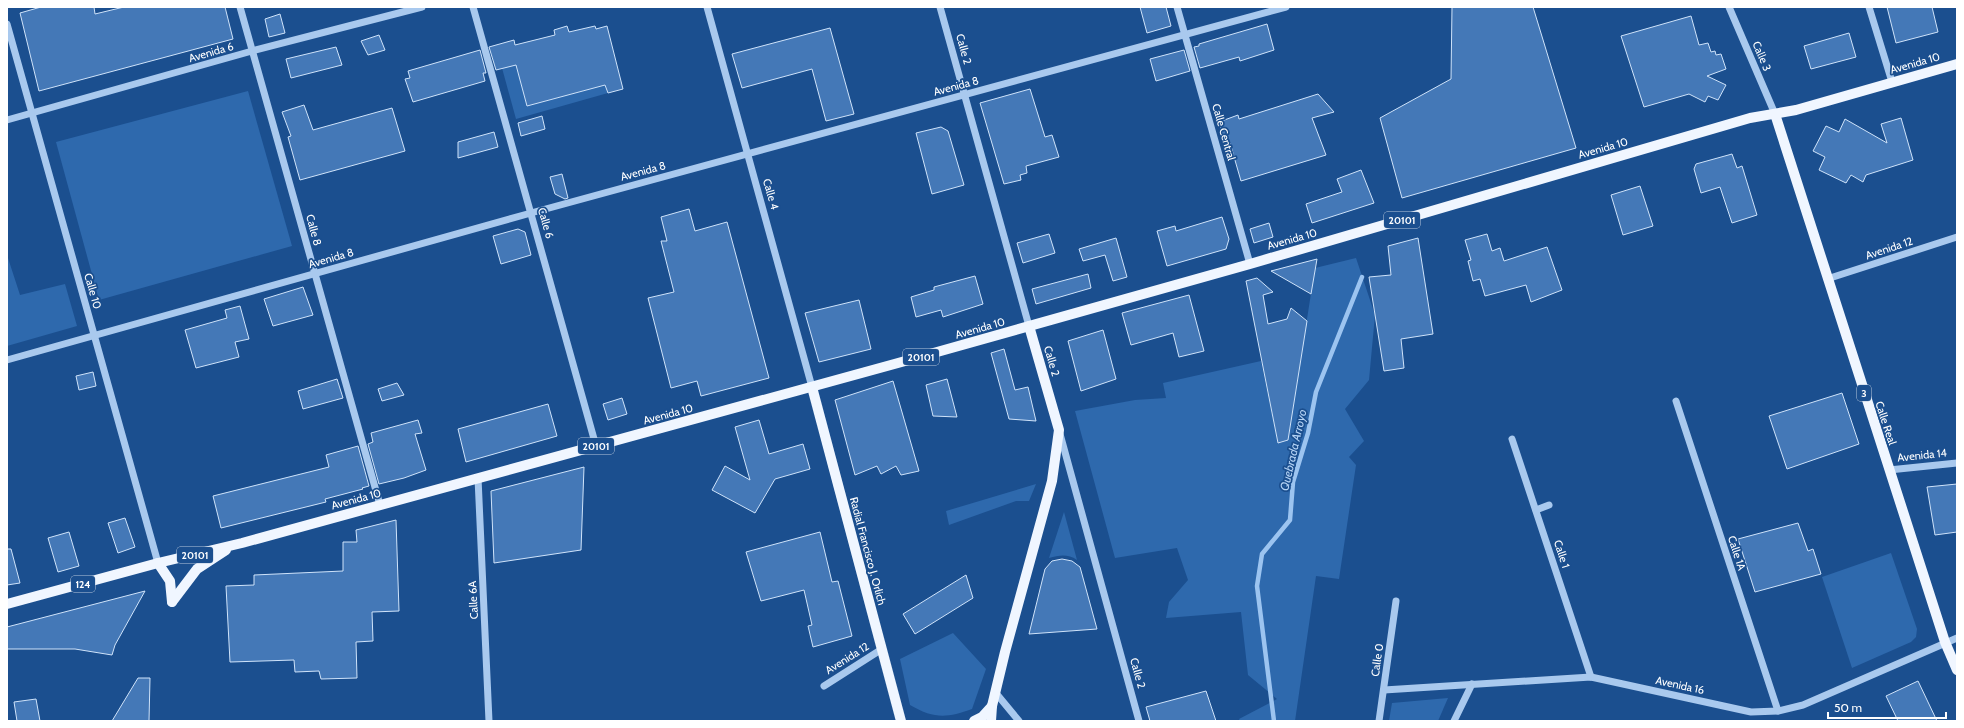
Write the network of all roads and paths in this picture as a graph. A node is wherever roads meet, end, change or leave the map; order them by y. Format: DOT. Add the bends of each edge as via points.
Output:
graph roads {
  1 [pos="240,7"];
  2 [pos="422,7"];
  3 [pos="473,7"];
  4 [pos="707,7"];
  5 [pos="940,7"];
  6 [pos="1177,7"];
  7 [pos="1286,7"];
  8 [pos="1729,7"];
  9 [pos="1869,7"];
  10 [pos="7,24"];
  11 [pos="1185,36"];
  12 [pos="252,51"];
  13 [pos="1957,64"];
  14 [pos="1892,82"];
  15 [pos="964,95"];
  16 [pos="32,114"];
  17 [pos="1775,114"];
  18 [pos="7,120"];
  19 [pos="748,154"];
  20 [pos="531,213"];
  21 [pos="1957,237"];
  22 [pos="1250,264"];
  23 [pos="314,274"];
  24 [pos="1827,280"];
  25 [pos="1029,326"];
  26 [pos="94,335"];
  27 [pos="7,360"];
  28 [pos="812,387"];
  29 [pos="1676,401"];
  30 [pos="1059,430"];
  31 [pos="1512,439"];
  32 [pos="596,446"];
  33 [pos="1957,463"];
  34 [pos="1889,470"];
  35 [pos="478,478"];
  36 [pos="380,505"];
  37 [pos="1549,505"];
  38 [pos="1536,510"];
  39 [pos="231,546"];
  40 [pos="158,563"];
  41 [pos="1396,601"];
  42 [pos="7,604"];
  43 [pos="1957,638"];
  44 [pos="1945,642"];
  45 [pos="882,649"];
  46 [pos="1957,670"];
  47 [pos="1591,677"];
  48 [pos="1472,684"];
  49 [pos="824,686"];
  50 [pos="1384,690"];
  51 [pos="996,692"];
  52 [pos="992,706"];
  53 [pos="1778,711"];
  54 [pos="900,717"];
  55 [pos="489,721"];
  56 [pos="912,721"];
  57 [pos="974,721"];
  58 [pos="991,721"];
  59 [pos="1019,721"];
  60 [pos="1139,721"];
  61 [pos="1379,721"];
  62 [pos="1454,721"];
  1 -- 12 [label="street, Calle 8"];
  2 -- 12 [label="street, Avenida 6"];
  3 -- 20 [label="street, Calle 6"];
  4 -- 19 [label="street, Calle 4"];
  5 -- 15 [label="street, Calle 2"];
  6 -- 11 [label="street, Calle Central"];
  7 -- 11 [label="street, Avenida 8"];
  8 -- 17 [label="street, Calle 3"];
  9 -- 14 [label="street"];
  10 -- 16 [label="street, Calle 10"];
  11 -- 15 [label="street, Avenida 8"];
  11 -- 22 [label="street, Calle Central"];
  12 -- 16 [label="street, Avenida 6"];
  12 -- 23 [label="street, Calle 8"];
  13 -- 14 [label="main road, Avenida 10"];
  14 -- 17 [label="main road, Avenida 10"];
  15 -- 19 [label="street, Avenida 8"];
  15 -- 25 [label="street, Calle 2"];
  16 -- 18 [label="street, Avenida 6"];
  16 -- 26 [label="street, Calle 10"];
  17 -- 22 [label="main road, Avenida 10 / 20101" via="1742,120"];
  17 -- 24 [label="main road, Calle Real / 3"];
  19 -- 20 [label="street, Avenida 8"];
  19 -- 28 [label="street, Calle 4"];
  20 -- 23 [label="street, Avenida 8"];
  20 -- 32 [label="street, Calle 6"];
  21 -- 24 [label="street, Avenida 12"];
  22 -- 25 [label="main road, Avenida 10 / 20101"];
  23 -- 26 [label="street, Avenida 8"];
  23 -- 36 [label="street, Calle 8"];
  24 -- 34 [label="main road, Calle Real / 3"];
  25 -- 28 [label="main road, Avenida 10 / 20101"];
  25 -- 30 [label="main road, Calle 2"];
  26 -- 27 [label="street, Avenida 8"];
  26 -- 40 [label="street, Calle 10"];
  28 -- 32 [label="main road, Avenida 10 / 20101"];
  28 -- 45 [label="main road, Radial Francisco J. Orlich"];
  29 -- 53 [label="street, Calle 1A"];
  30 -- 51 [label="main road" via="1052,481"];
  30 -- 60 [label="street, Calle 2"];
  31 -- 38 [label="street, Calle 1"];
  32 -- 35 [label="main road, Avenida 10 / 20101"];
  33 -- 34 [label="street, Avenida 14"];
  34 -- 44 [label="main road, Calle Real / 3"];
  35 -- 36 [label="main road, Avenida 10 / 20101"];
  35 -- 55 [label="street, Calle 6A"];
  36 -- 39 [label="main road, Avenida 10 / 20101"];
  37 -- 38 [label="street"];
  38 -- 47 [label="street, Calle 1"];
  39 -- 40 [label="main road, Avenida 10 / 20101"];
  39 -- 40 [label="main road" via="197,569 172,602 170,581"];
  40 -- 42 [label="main road, Avenida 10 / 124"];
  41 -- 50 [label="street, Calle 0"];
  43 -- 44 [label="street, Avenida 16"];
  44 -- 46 [label="main road, Calle Real / 3"];
  44 -- 53 [label="street, Avenida 16" via="1803,705"];
  45 -- 49 [label="street, Avenida 12"];
  45 -- 54 [label="main road, Radial Francisco J. Orlich"];
  47 -- 48 [label="street, Avenida 16"];
  47 -- 53 [label="street, Avenida 16" via="1751,712"];
  48 -- 50 [label="street, Avenida 16"];
  48 -- 62 [label="street"];
  50 -- 61 [label="street, Calle 0"];
  51 -- 52 [label="main road"];
  51 -- 59 [label="street"];
  52 -- 57 [label="main road" via="982,717"];
  52 -- 58 [label="main road"];
  54 -- 56 [label="main road"];
}
